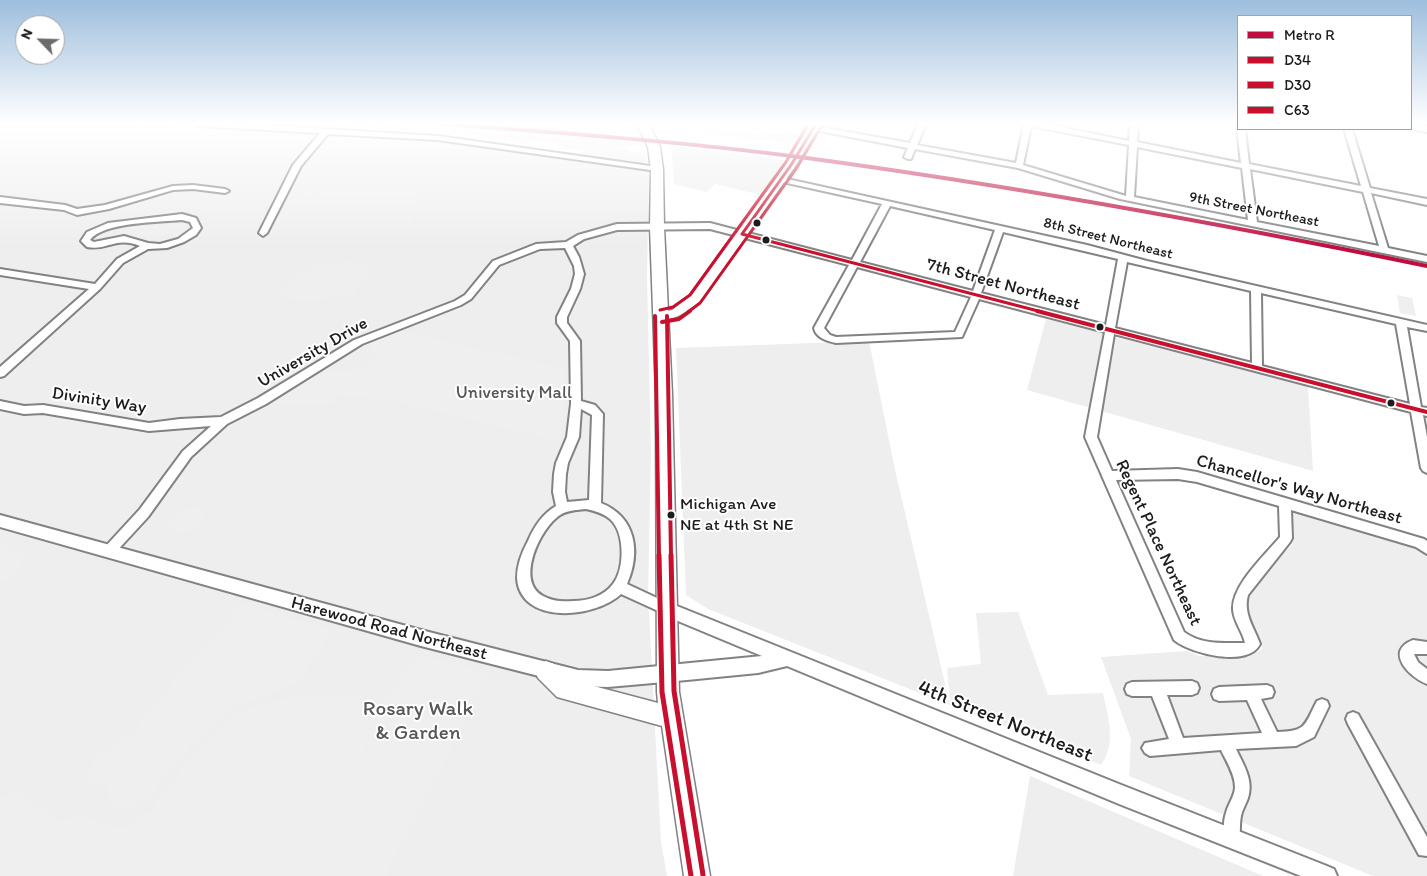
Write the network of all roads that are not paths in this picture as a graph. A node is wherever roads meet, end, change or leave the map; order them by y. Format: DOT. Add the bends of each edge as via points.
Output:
graph roads {
  1 [pos="297,165"];
  2 [pos="629,165"];
  3 [pos="656,165"];
  4 [pos="791,165"];
  5 [pos="1013,165"];
  6 [pos="1132,165"];
  7 [pos="1240,165"];
  8 [pos="1359,165"];
  9 [pos="1019,166"];
  10 [pos="1246,166"];
  11 [pos="657,169"];
  12 [pos="782,179"];
  13 [pos="1366,190"];
  14 [pos="225,191"];
  15 [pos="1130,199"];
  16 [pos="0,200"];
  17 [pos="1427,202"];
  18 [pos="887,203"];
  19 [pos="76,212"];
  20 [pos="111,225"];
  21 [pos="1253,225"];
  22 [pos="657,227"];
  23 [pos="1000,229"];
  24 [pos="263,233"];
  25 [pos="742,234"];
  26 [pos="568,245"];
  27 [pos="147,246"];
  28 [pos="1384,250"];
  29 [pos="1123,257"];
  30 [pos="1427,259"];
  31 [pos="855,264"];
  32 [pos="0,272"];
  33 [pos="97,287"];
  34 [pos="1256,289"];
  35 [pos="976,295"];
  36 [pos="662,316"];
  37 [pos="1401,323"];
  38 [pos="1427,328"];
  39 [pos="1110,330"];
  40 [pos="1257,368"];
  41 [pos="0,373"];
  42 [pos="576,404"];
  43 [pos="0,405"];
  44 [pos="1421,410"];
  45 [pos="223,421"];
  46 [pos="1427,468"];
  47 [pos="1108,476"];
  48 [pos="1285,503"];
  49 [pos="595,506"];
  50 [pos="562,508"];
  51 [pos="0,522"];
  52 [pos="1425,544"];
  53 [pos="109,551"];
  54 [pos="619,587"];
  55 [pos="667,609"];
  56 [pos="1427,648"];
  57 [pos="785,659"];
  58 [pos="546,671"];
  59 [pos="669,673"];
  60 [pos="1427,677"];
  61 [pos="1192,688"];
  62 [pos="1132,689"];
  63 [pos="1157,689"];
  64 [pos="1267,692"];
  65 [pos="1251,693"];
  66 [pos="1219,694"];
  67 [pos="1322,706"];
  68 [pos="672,718"];
  69 [pos="1353,719"];
  70 [pos="1274,740"];
  71 [pos="1225,742"];
  72 [pos="1179,746"];
  73 [pos="1150,748"];
  74 [pos="1232,838"];
  75 [pos="691,841"];
  76 [pos="1425,849"];
  77 [pos="687,876"];
  78 [pos="697,876"];
  79 [pos="1327,876"];
  1 -- 24 [label="street"];
  2 -- 11 [label="street"];
  3 -- 11 [label="main road"];
  4 -- 12 [label="main road"];
  5 -- 9 [label="street, 9th Street Northeast"];
  6 -- 15 [label="street"];
  7 -- 10 [label="street"];
  8 -- 13 [label="street"];
  9 -- 15 [label="street, 9th Street Northeast"];
  10 -- 13 [label="street"];
  10 -- 21 [label="street"];
  11 -- 22 [label="main road"];
  12 -- 18 [label="street, 8th Street Northeast"];
  12 -- 25 [label="main road"];
  13 -- 17 [label="street"];
  13 -- 28 [label="street"];
  14 -- 19 [label="street" via="172,188"];
  15 -- 21 [label="street, 9th Street Northeast"];
  16 -- 19 [label="street"];
  18 -- 23 [label="street, 8th Street Northeast"];
  18 -- 31 [label="street"];
  19 -- 20 [label="street" via="101,214"];
  20 -- 27 [label="street" via="86,237 86,244 124,239"];
  20 -- 27 [label="street" via="182,217 197,225 194,232 177,242"];
  21 -- 28 [label="street, 9th Street Northeast"];
  22 -- 25 [label="street, 7th Street Northeast" via="710,226"];
  22 -- 26 [label="street, University Drive" via="616,227 581,237"];
  22 -- 36 [label="main road"];
  23 -- 29 [label="street, 8th Street Northeast"];
  23 -- 35 [label="street"];
  25 -- 31 [label="street, 7th Street Northeast"];
  25 -- 36 [label="main road" via="695,299 676,313"];
  26 -- 42 [label="street" via="578,263 579,279 562,323 575,341"];
  26 -- 45 [label="street, University Drive" via="539,246 496,262 468,297 458,303 358,342"];
  27 -- 33 [label="street" via="120,261"];
  28 -- 30 [label="street, 9th Street Northeast"];
  29 -- 34 [label="street, 8th Street Northeast"];
  29 -- 39 [label="street, Regent Place Northeast"];
  31 -- 35 [label="street, 7th Street Northeast"];
  31 -- 35 [label="street" via="819,328 826,338 958,335"];
  32 -- 33 [label="street"];
  33 -- 41 [label="street"];
  34 -- 37 [label="street, 8th Street Northeast"];
  34 -- 40 [label="street"];
  35 -- 39 [label="street, 7th Street Northeast"];
  36 -- 55 [label="main road"];
  37 -- 38 [label="street, 8th Street Northeast"];
  37 -- 44 [label="street"];
  39 -- 40 [label="street, 7th Street Northeast"];
  39 -- 47 [label="street, Regent Place Northeast" via="1091,438"];
  40 -- 44 [label="street, 7th Street Northeast"];
  42 -- 49 [label="street" via="587,406 598,414"];
  42 -- 50 [label="street" via="573,437 560,474"];
  43 -- 45 [label="street, Divinity Way" via="149,427"];
  44 -- 46 [label="street"];
  45 -- 53 [label="street, University Drive" via="187,454 144,513"];
  47 -- 48 [label="street, Chancellor's Way Northeast" via="1188,475"];
  47 -- 48 [label="street, Regent Place Northeast" via="1179,636 1195,647 1248,649 1253,644 1239,614 1239,603 1242,593 1286,538"];
  48 -- 52 [label="street, Chancellor's Way Northeast"];
  49 -- 50 [label="street" via="586,504"];
  49 -- 54 [label="street" via="623,524 626,532 629,548"];
  50 -- 54 [label="street" via="540,528 525,560 523,582 526,589 546,604 576,608 602,599"];
  51 -- 53 [label="street, Harewood Road Northeast"];
  53 -- 58 [label="street, Harewood Road Northeast"];
  54 -- 55 [label="street"];
  55 -- 57 [label="street, 4th Street Northeast"];
  55 -- 59 [label="main road"];
  56 -- 60 [label="street" via="1413,646 1406,656 1412,667"];
  57 -- 59 [label="street, Harewood Road Northeast" via="758,665"];
  57 -- 74 [label="street, 4th Street Northeast"];
  58 -- 59 [label="street, Harewood Road Northeast" via="597,679"];
  58 -- 68 [label="main road" via="565,689"];
  59 -- 68 [label="main road"];
  61 -- 63 [label="street"];
  62 -- 63 [label="street"];
  63 -- 72 [label="street"];
  64 -- 65 [label="street"];
  65 -- 66 [label="street"];
  65 -- 70 [label="street"];
  67 -- 70 [label="street" via="1309,732 1296,739"];
  68 -- 75 [label="main road"];
  69 -- 76 [label="street"];
  70 -- 71 [label="street"];
  71 -- 72 [label="street"];
  71 -- 74 [label="street" via="1243,786 1233,814"];
  72 -- 73 [label="street"];
  74 -- 79 [label="street, 4th Street Northeast"];
  75 -- 77 [label="main road"];
  75 -- 78 [label="main road"];
}
